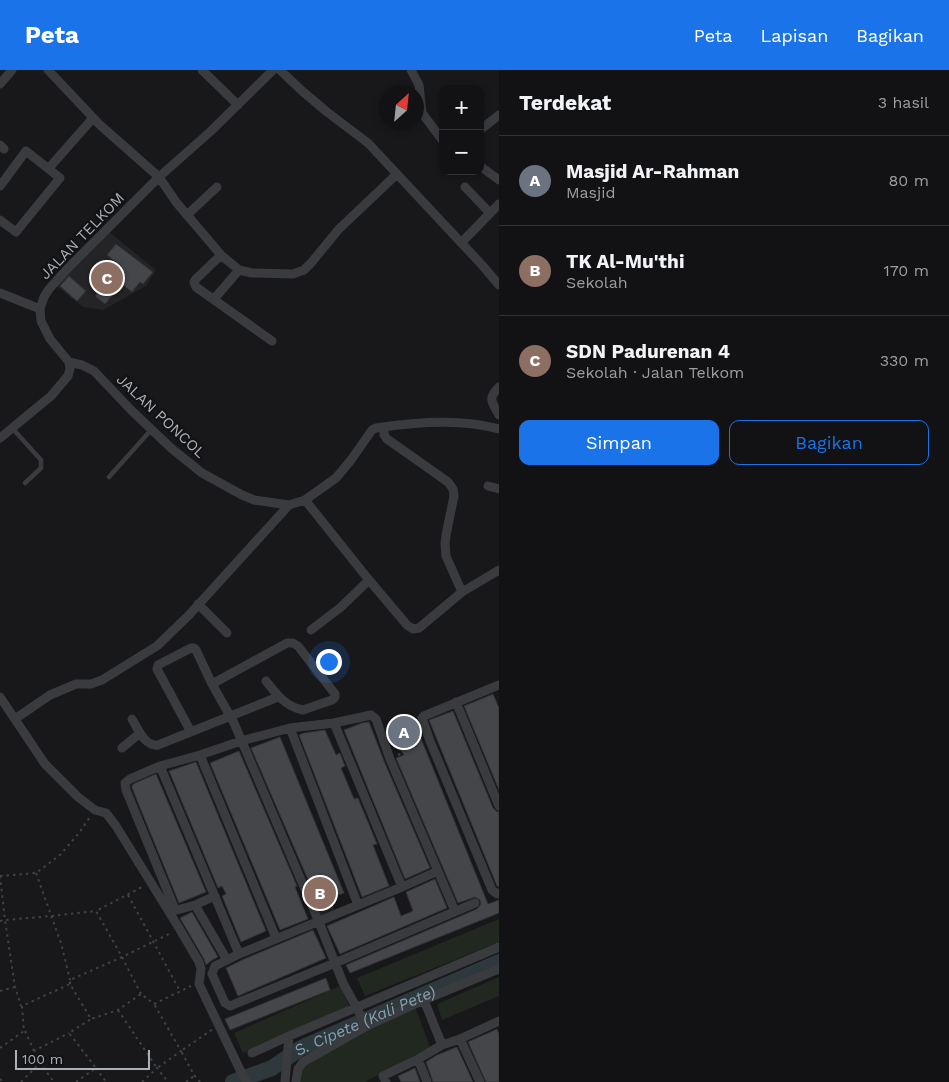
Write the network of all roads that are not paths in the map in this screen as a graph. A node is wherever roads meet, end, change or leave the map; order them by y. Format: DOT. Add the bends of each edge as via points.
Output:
graph roads {
  1 [pos="12,70"];
  2 [pos="48,70"];
  3 [pos="202,70"];
  4 [pos="273,70"];
  5 [pos="280,70"];
  6 [pos="411,70"];
  7 [pos="0,84"];
  8 [pos="238,105"];
  9 [pos="499,115"];
  10 [pos="94,118"];
  11 [pos="484,127"];
  12 [pos="439,136"];
  13 [pos="49,168"];
  14 [pos="484,169"];
  15 [pos="397,174"];
  16 [pos="159,177"];
  17 [pos="499,180"];
  18 [pos="0,186"];
  19 [pos="217,187"];
  20 [pos="465,187"];
  21 [pos="499,204"];
  22 [pos="490,213"];
  23 [pos="187,215"];
  24 [pos="0,220"];
  25 [pos="460,243"];
  26 [pos="221,255"];
  27 [pos="239,270"];
  28 [pos="499,285"];
  29 [pos="3,297"];
  30 [pos="214,299"];
  31 [pos="40,309"];
  32 [pos="272,341"];
  33 [pos="69,362"];
  34 [pos="499,387"];
  35 [pos="499,415"];
  36 [pos="384,427"];
  37 [pos="12,428"];
  38 [pos="499,429"];
  39 [pos="151,430"];
  40 [pos="0,438"];
  41 [pos="110,477"];
  42 [pos="25,483"];
  43 [pos="488,486"];
  44 [pos="499,489"];
  45 [pos="305,500"];
  46 [pos="289,505"];
  47 [pos="499,570"];
  48 [pos="369,580"];
  49 [pos="462,592"];
  50 [pos="198,604"];
  51 [pos="311,630"];
  52 [pos="227,634"];
  53 [pos="266,681"];
  54 [pos="212,684"];
  55 [pos="499,685"];
  56 [pos="0,697"];
  57 [pos="278,697"];
  58 [pos="456,702"];
  59 [pos="15,719"];
  60 [pos="132,719"];
  61 [pos="232,720"];
  62 [pos="334,723"];
  63 [pos="290,728"];
  64 [pos="191,732"];
  65 [pos="140,733"];
  66 [pos="240,739"];
  67 [pos="122,748"];
  68 [pos="200,755"];
  69 [pos="160,766"];
  70 [pos="499,806"];
  71 [pos="438,871"];
  72 [pos="402,887"];
  73 [pos="499,893"];
  74 [pos="215,896"];
  75 [pos="475,903"];
  76 [pos="195,905"];
  77 [pos="358,905"];
  78 [pos="455,911"];
  79 [pos="319,922"];
  80 [pos="276,938"];
  81 [pos="499,947"];
  82 [pos="239,954"];
  83 [pos="227,960"];
  84 [pos="334,963"];
  85 [pos="499,969"];
  86 [pos="424,1000"];
  87 [pos="358,1010"];
  88 [pos="499,1021"];
  89 [pos="364,1025"];
  90 [pos="289,1036"];
  91 [pos="460,1039"];
  92 [pos="442,1045"];
  93 [pos="252,1053"];
  94 [pos="418,1059"];
  95 [pos="245,1078"];
  96 [pos="285,1078"];
  97 [pos="296,1082"];
  98 [pos="386,1082"];
  99 [pos="427,1082"];
  100 [pos="480,1082"];
  1 -- 7 [label="street"];
  2 -- 10 [label="street"];
  3 -- 8 [label="street"];
  4 -- 8 [label="street, JALAN TELKOM"];
  5 -- 15 [label="street" via="368,143"];
  6 -- 12 [label="street" via="419,85 422,114"];
  8 -- 16 [label="street, JALAN TELKOM"];
  9 -- 11 [label="street"];
  10 -- 13 [label="street"];
  10 -- 16 [label="street"];
  13 -- 18 [label="street" via="26,151"];
  13 -- 24 [label="street" via="60,178 16,232"];
  14 -- 17 [label="street"];
  15 -- 25 [label="street"];
  15 -- 27 [label="street" via="339,229 304,270 293,274"];
  16 -- 23 [label="street"];
  16 -- 31 [label="street, JALAN TELKOM" via="49,289"];
  19 -- 23 [label="street"];
  20 -- 22 [label="street"];
  21 -- 22 [label="street"];
  22 -- 25 [label="street"];
  23 -- 26 [label="street"];
  25 -- 28 [label="street"];
  26 -- 27 [label="street"];
  26 -- 30 [label="street" via="194,282 196,287"];
  27 -- 30 [label="street"];
  29 -- 31 [label="street"];
  30 -- 32 [label="street"];
  31 -- 33 [label="street" via="41,321 50,339"];
  33 -- 37 [label="street" via="68,376 51,396"];
  33 -- 39 [label="street, JALAN PONCOL" via="94,371"];
  34 -- 35 [label="street" via="492,399"];
  36 -- 38 [label="street, JALAN PONCOL" via="444,421"];
  36 -- 45 [label="street, JALAN PONCOL" via="372,430 336,478"];
  36 -- 49 [label="street" via="387,439 448,482 453,489 446,556"];
  37 -- 40 [label="street"];
  37 -- 42 [label="lane" via="42,464"];
  39 -- 41 [label="lane"];
  39 -- 46 [label="street, JALAN PONCOL" via="202,473 242,495"];
  43 -- 44 [label="street"];
  45 -- 46 [label="street, JALAN PONCOL"];
  45 -- 48 [label="street"];
  46 -- 50 [label="street"];
  47 -- 49 [label="street"];
  48 -- 49 [label="street" via="413,629 419,628"];
  48 -- 51 [label="street"];
  50 -- 52 [label="street"];
  50 -- 59 [label="street" via="157,646 102,680 76,684 50,695"];
  53 -- 57 [label="street"];
  54 -- 57 [label="street" via="287,643 293,643 336,694 332,700 303,710"];
  54 -- 61 [label="street"];
  54 -- 64 [label="street" via="194,648 157,666"];
  55 -- 58 [label="street"];
  56 -- 59 [label="street"];
  57 -- 61 [label="street"];
  58 -- 70 [label="street"];
  58 -- 73 [label="street" via="424,716 423,721 492,890"];
  59 -- 95 [label="street" via="45,764 78,797 112,820 202,969 199,984"];
  60 -- 65 [label="street"];
  61 -- 64 [label="street"];
  61 -- 66 [label="street"];
  62 -- 63 [label="street"];
  62 -- 71 [label="street" via="374,717"];
  62 -- 72 [label="street"];
  63 -- 66 [label="street"];
  63 -- 77 [label="street"];
  64 -- 65 [label="street" via="153,746"];
  65 -- 67 [label="street"];
  66 -- 68 [label="street"];
  66 -- 79 [label="street"];
  68 -- 69 [label="street"];
  68 -- 80 [label="street"];
  69 -- 74 [label="street"];
  69 -- 76 [label="street" via="130,778 126,790 174,907 177,910"];
  71 -- 72 [label="street"];
  71 -- 78 [label="street"];
  72 -- 77 [label="street"];
  74 -- 76 [label="street"];
  74 -- 82 [label="street"];
  75 -- 78 [label="street"];
  76 -- 83 [label="street"];
  77 -- 79 [label="street"];
  78 -- 84 [label="street"];
  79 -- 80 [label="street"];
  79 -- 84 [label="street"];
  80 -- 82 [label="street"];
  81 -- 87 [label="street"];
  82 -- 83 [label="street"];
  83 -- 84 [label="street" via="215,966 212,974 225,1003 230,1006"];
  84 -- 87 [label="street"];
  85 -- 86 [label="street"];
  86 -- 89 [label="street"];
  86 -- 92 [label="street"];
  87 -- 89 [label="street"];
  87 -- 90 [label="street"];
  88 -- 91 [label="street"];
  89 -- 97 [label="street" via="303,1062"];
  90 -- 93 [label="street"];
  90 -- 96 [label="street"];
  91 -- 92 [label="street"];
  91 -- 100 [label="street"];
  92 -- 94 [label="street"];
  94 -- 98 [label="street" via="383,1076"];
  94 -- 99 [label="street"];
}
